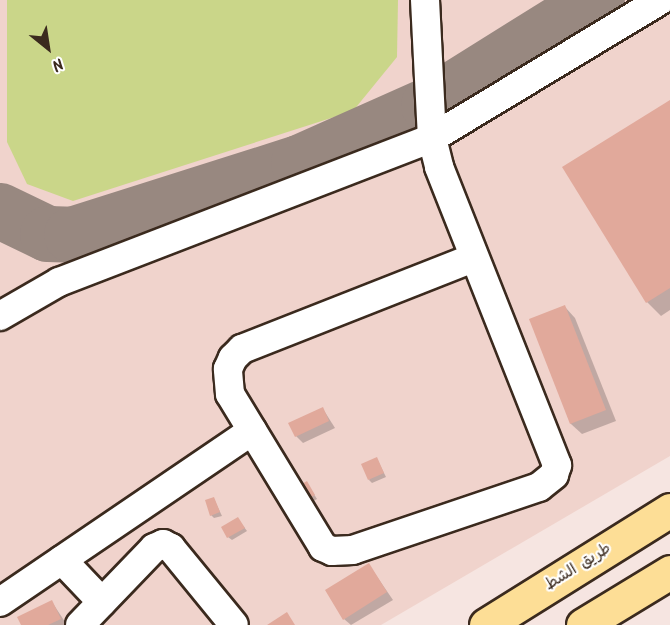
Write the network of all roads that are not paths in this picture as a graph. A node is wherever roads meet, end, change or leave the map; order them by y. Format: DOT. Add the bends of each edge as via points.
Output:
graph roads {
  1 [pos="425,0"];
  2 [pos="661,0"];
  3 [pos="432,138"];
  4 [pos="473,258"];
  5 [pos="0,316"];
  6 [pos="252,431"];
  7 [pos="670,510"];
  8 [pos="62,560"];
  9 [pos="670,572"];
  10 [pos="0,602"];
  11 [pos="102,603"];
  12 [pos="80,625"];
  13 [pos="234,625"];
  14 [pos="486,625"];
  15 [pos="583,625"];
  1 -- 3 [label="lane"];
  2 -- 3 [label="lane"];
  3 -- 4 [label="lane"];
  3 -- 5 [label="lane" via="59,282"];
  4 -- 6 [label="lane" via="243,349 233,358 227,382"];
  4 -- 6 [label="lane" via="556,455 554,475 547,482 353,550 332,551 316,539"];
  6 -- 8 [label="lane"];
  7 -- 14 [label="highway, طريق الشط"];
  8 -- 10 [label="lane"];
  8 -- 11 [label="lane"];
  9 -- 15 [label="highway"];
  11 -- 12 [label="lane"];
  11 -- 13 [label="lane" via="154,548 163,544 171,548"];
}
